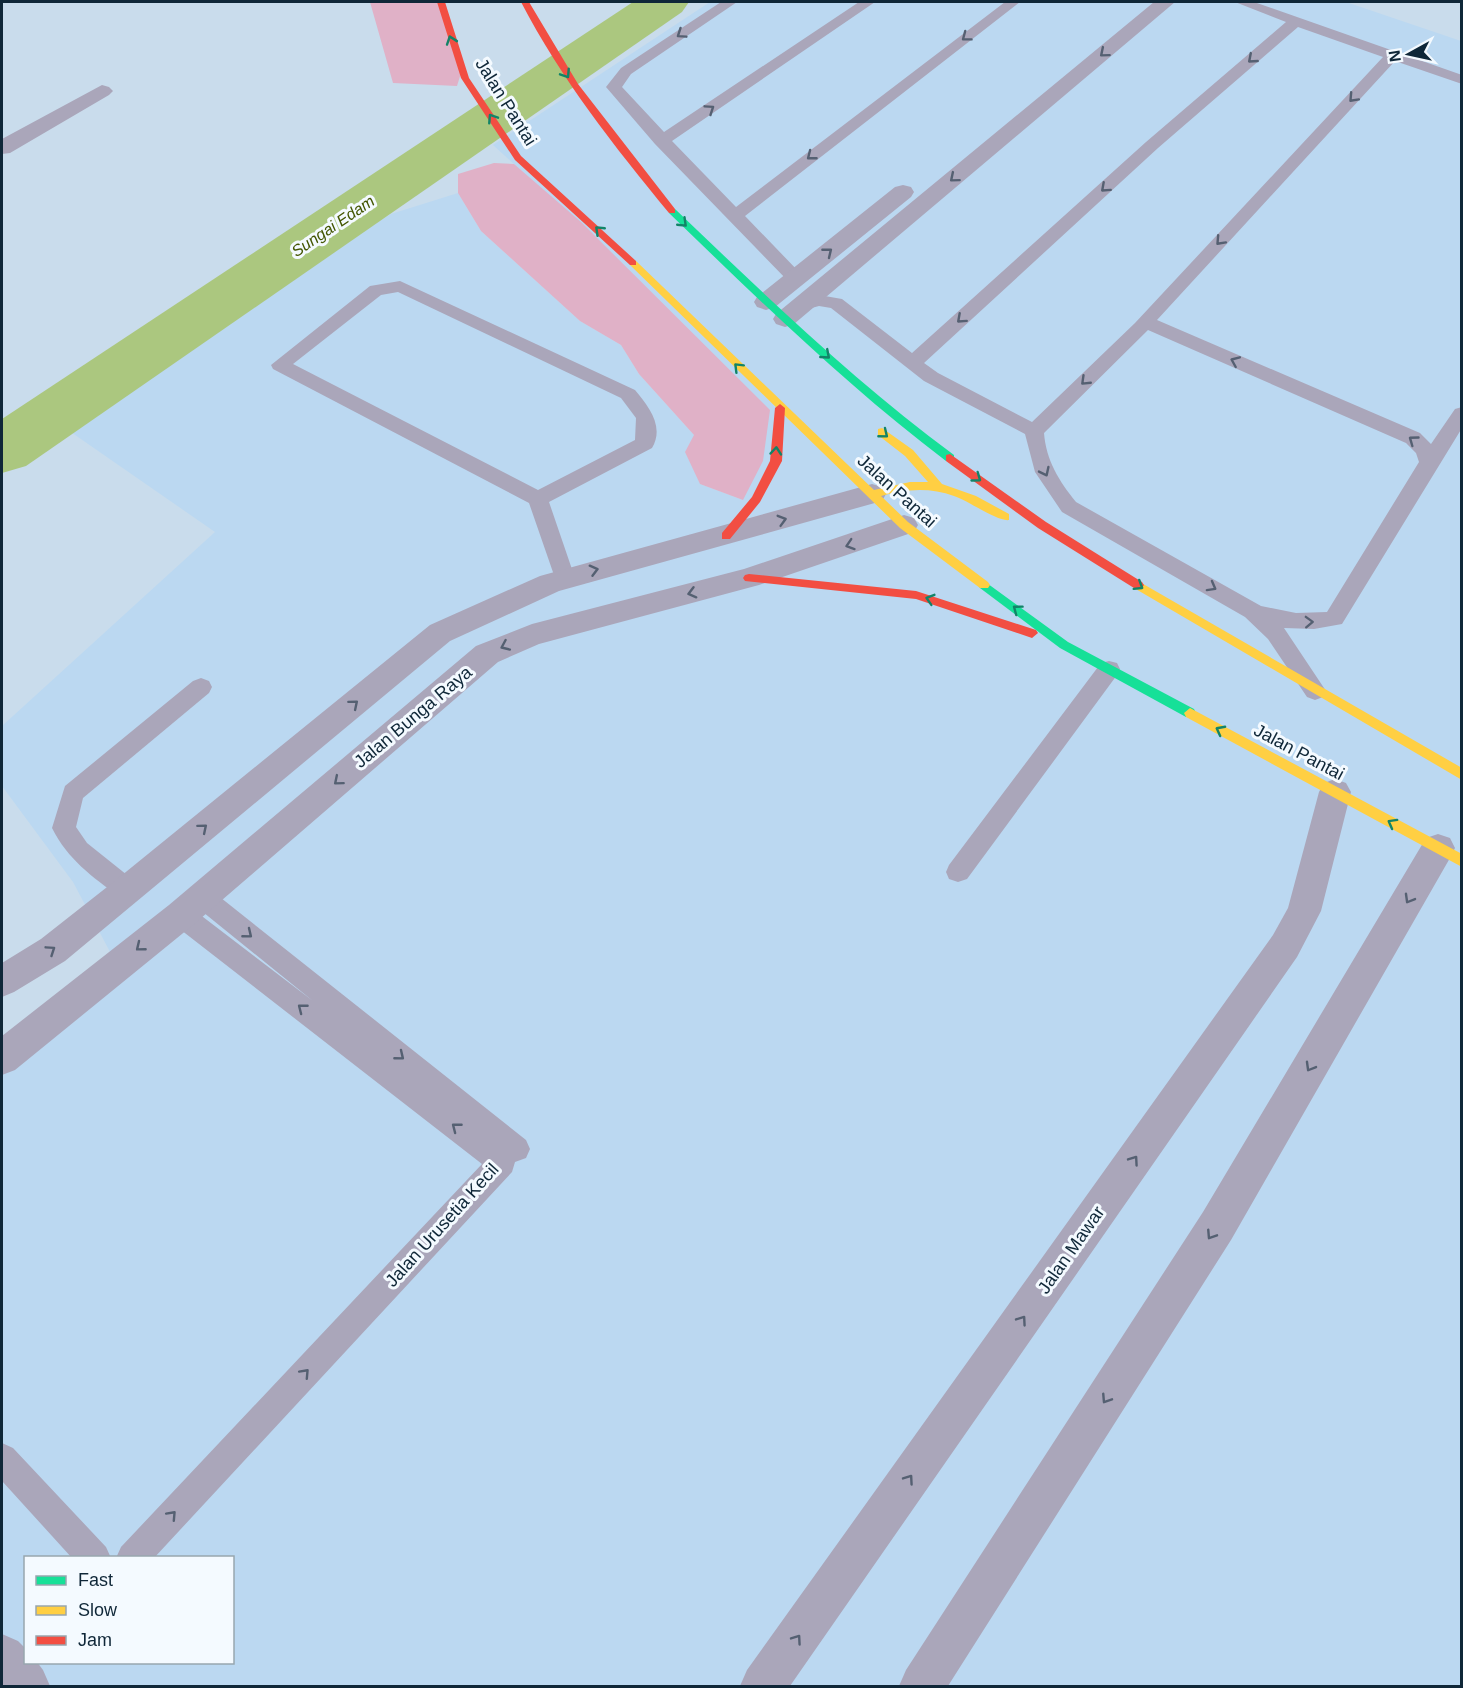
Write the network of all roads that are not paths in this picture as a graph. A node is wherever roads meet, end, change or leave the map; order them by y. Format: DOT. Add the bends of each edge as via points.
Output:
graph roads {
  1 [pos="441,2"];
  2 [pos="525,2"];
  3 [pos="730,2"];
  4 [pos="868,2"];
  5 [pos="1013,2"];
  6 [pos="1142,2"];
  7 [pos="1165,2"];
  8 [pos="1242,2"];
  9 [pos="1296,21"];
  10 [pos="1393,55"];
  11 [pos="1461,80"];
  12 [pos="102,91"];
  13 [pos="592,113"];
  14 [pos="661,141"];
  15 [pos="2,148"];
  16 [pos="734,216"];
  17 [pos="688,247"];
  18 [pos="795,278"];
  19 [pos="766,302"];
  20 [pos="804,304"];
  21 [pos="785,320"];
  22 [pos="1145,322"];
  23 [pos="914,362"];
  24 [pos="780,408"];
  25 [pos="1461,413"];
  26 [pos="872,423"];
  27 [pos="1034,431"];
  28 [pos="1429,462"];
  29 [pos="936,485"];
  30 [pos="872,494"];
  31 [pos="538,499"];
  32 [pos="930,504"];
  33 [pos="909,521"];
  34 [pos="726,536"];
  35 [pos="565,578"];
  36 [pos="749,578"];
  37 [pos="1253,611"];
  38 [pos="1065,645"];
  39 [pos="1109,669"];
  40 [pos="1285,674"];
  41 [pos="201,687"];
  42 [pos="1315,692"];
  43 [pos="1461,774"];
  44 [pos="1335,792"];
  45 [pos="1450,854"];
  46 [pos="958,872"];
  47 [pos="128,891"];
  48 [pos="191,906"];
  49 [pos="2,981"];
  50 [pos="2,1058"];
  51 [pos="516,1149"];
  52 [pos="2,1459"];
  53 [pos="94,1556"];
  54 [pos="133,1556"];
  55 [pos="764,1686"];
  56 [pos="922,1686"];
  24 -- 1 [label="street, Jalan Pantai, one-way" via="594,225 518,158 465,78"];
  2 -- 13 [label="street, one-way" via="541,35"];
  3 -- 14 [label="lane, one-way" via="616,81 617,93"];
  14 -- 4 [label="lane, one-way"];
  5 -- 16 [label="lane, one-way"];
  18 -- 6 [label="street, one-way"];
  7 -- 20 [label="street, one-way"];
  8 -- 9 [label="lane"];
  9 -- 10 [label="lane"];
  9 -- 23 [label="lane, one-way" via="1152,145"];
  10 -- 11 [label="lane"];
  10 -- 22 [label="lane, one-way"];
  12 -- 15 [label="street"];
  13 -- 17 [label="street" via="667,224"];
  13 -- 19 [label="street, one-way" via="677,217"];
  14 -- 16 [label="lane"];
  16 -- 18 [label="lane"];
  18 -- 19 [label="street"];
  19 -- 21 [label="street"];
  20 -- 21 [label="street"];
  20 -- 23 [label="lane" via="819,300 836,303"];
  21 -- 40 [label="street, one-way" via="911,429 1042,525"];
  22 -- 27 [label="lane, one-way"];
  28 -- 22 [label="lane, one-way" via="1425,450 1413,438"];
  23 -- 27 [label="lane" via="940,382"];
  24 -- 30 [label="street, Jalan Pantai"];
  34 -- 24 [label="street, one-way" via="756,499 776,461"];
  25 -- 28 [label="lane"];
  26 -- 29 [label="street, one-way" via="909,453"];
  27 -- 37 [label="lane, one-way" via="1043,469 1069,507"];
  37 -- 28 [label="lane, one-way" via="1293,623 1334,618"];
  29 -- 30 [label="street" via="899,486"];
  29 -- 32 [label="street"];
  29 -- 40 [label="street" via="989,507 1131,596"];
  30 -- 33 [label="street, Jalan Pantai"];
  34 -- 30 [label="street, one-way"];
  31 -- 31 [label="lane" via="403,429 280,365 376,290 400,286 628,394 646,417 645,443"];
  31 -- 35 [label="lane"];
  33 -- 36 [label="street, Jalan Bunga Raya, one-way"];
  38 -- 33 [label="street, Jalan Pantai, one-way"];
  35 -- 34 [label="street, one-way"];
  47 -- 35 [label="street, one-way" via="440,633"];
  38 -- 36 [label="street, one-way" via="916,595"];
  36 -- 48 [label="street, Jalan Bunga Raya, one-way" via="532,635 487,654"];
  37 -- 42 [label="lane" via="1276,633"];
  38 -- 39 [label="street, Jalan Pantai"];
  44 -- 39 [label="street, Jalan Pantai, one-way"];
  39 -- 46 [label="lane"];
  40 -- 42 [label="street"];
  41 -- 47 [label="lane" via="74,793 64,828 78,850"];
  42 -- 43 [label="street"];
  45 -- 44 [label="street, Jalan Pantai, one-way"];
  55 -- 44 [label="street, Jalan Mawar, one-way" via="1285,946 1304,911"];
  45 -- 56 [label="street, one-way"];
  49 -- 47 [label="street, one-way" via="53,950"];
  48 -- 50 [label="street, Jalan Bunga Raya, one-way"];
  48 -- 51 [label="lane, Jalan Urusetia Kecil, one-way"];
  54 -- 48 [label="lane, Jalan Urusetia Kecil, one-way" via="502,1163"];
  52 -- 53 [label="lane"];
}
